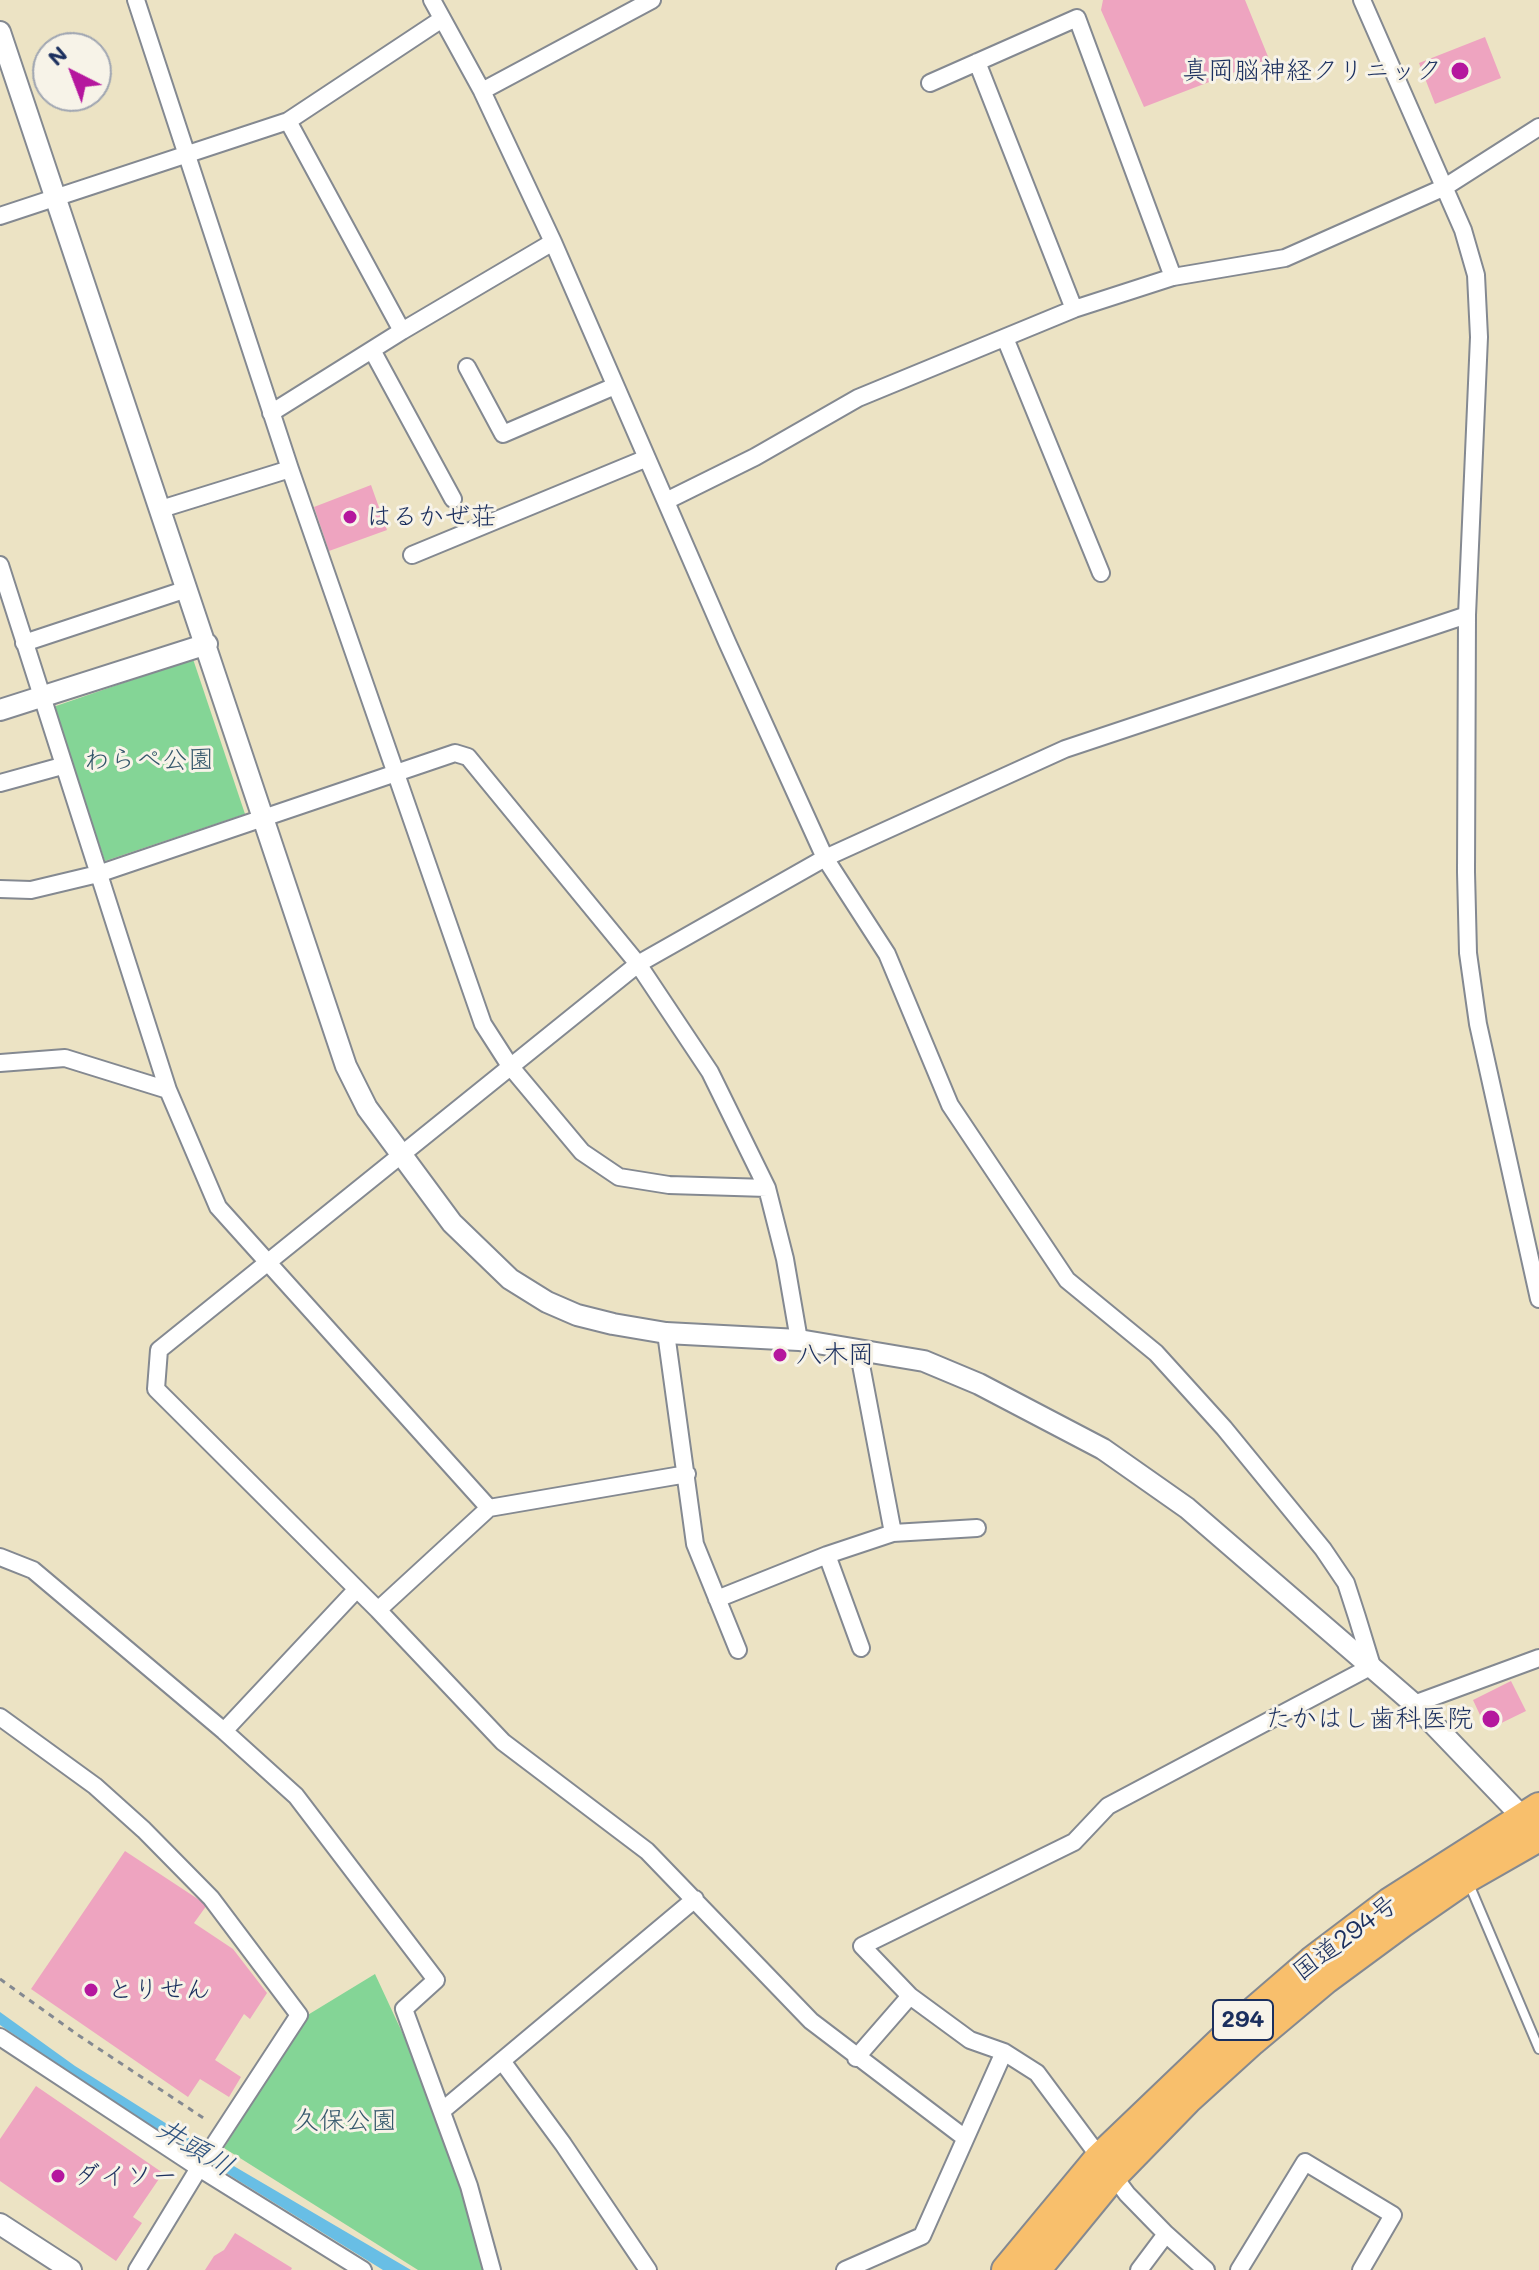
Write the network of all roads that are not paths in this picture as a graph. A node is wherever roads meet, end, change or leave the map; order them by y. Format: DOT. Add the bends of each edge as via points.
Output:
graph roads {
  1 [pos="136,0"];
  2 [pos="432,0"];
  3 [pos="652,0"];
  4 [pos="1362,0"];
  5 [pos="442,19"];
  6 [pos="0,32"];
  7 [pos="977,62"];
  8 [pos="930,83"];
  9 [pos="482,91"];
  10 [pos="288,121"];
  11 [pos="1539,127"];
  12 [pos="188,154"];
  13 [pos="1445,187"];
  14 [pos="57,198"];
  15 [pos="0,216"];
  16 [pos="553,242"];
  17 [pos="1173,277"];
  18 [pos="1074,309"];
  19 [pos="402,331"];
  20 [pos="1005,338"];
  21 [pos="372,350"];
  22 [pos="467,367"];
  23 [pos="615,386"];
  24 [pos="271,413"];
  25 [pos="647,458"];
  26 [pos="290,469"];
  27 [pos="453,499"];
  28 [pos="666,501"];
  29 [pos="161,509"];
  30 [pos="412,555"];
  31 [pos="1,571"];
  32 [pos="1101,573"];
  33 [pos="187,589"];
  34 [pos="1467,615"];
  35 [pos="24,643"];
  36 [pos="207,644"];
  37 [pos="42,698"];
  38 [pos="0,710"];
  39 [pos="62,766"];
  40 [pos="397,773"];
  41 [pos="0,783"];
  42 [pos="262,818"];
  43 [pos="825,858"];
  44 [pos="98,874"];
  45 [pos="0,889"];
  46 [pos="638,964"];
  47 [pos="0,1063"];
  48 [pos="510,1066"];
  49 [pos="168,1090"];
  50 [pos="401,1156"];
  51 [pos="767,1188"];
  52 [pos="265,1263"];
  53 [pos="1539,1299"];
  54 [pos="666,1333"];
  55 [pos="799,1340"];
  56 [pos="858,1349"];
  57 [pos="687,1474"];
  58 [pos="489,1508"];
  59 [pos="977,1528"];
  60 [pos="893,1533"];
  61 [pos="827,1555"];
  62 [pos="0,1557"];
  63 [pos="356,1590"];
  64 [pos="717,1599"];
  65 [pos="378,1610"];
  66 [pos="861,1648"];
  67 [pos="738,1650"];
  68 [pos="1539,1658"];
  69 [pos="1372,1666"];
  70 [pos="1414,1704"];
  71 [pos="0,1717"];
  72 [pos="224,1731"];
  73 [pos="1535,1824"];
  74 [pos="1462,1868"];
  75 [pos="695,1899"];
  76 [pos="910,1996"];
  77 [pos="0,2037"];
  78 [pos="1539,2049"];
  79 [pos="1004,2052"];
  80 [pos="856,2058"];
  81 [pos="502,2061"];
  82 [pos="443,2110"];
  83 [pos="965,2138"];
  84 [pos="1106,2167"];
  85 [pos="199,2168"];
  86 [pos="0,2224"];
  87 [pos="1166,2234"];
  88 [pos="71,2270"];
  89 [pos="137,2270"];
  90 [pos="363,2270"];
  91 [pos="492,2270"];
  92 [pos="648,2270"];
  93 [pos="845,2270"];
  94 [pos="1006,2270"];
  95 [pos="1036,2270"];
  96 [pos="1139,2270"];
  97 [pos="1206,2270"];
  98 [pos="1239,2270"];
  99 [pos="1361,2270"];
  1 -- 12 [label="street"];
  2 -- 5 [label="street"];
  3 -- 9 [label="street"];
  4 -- 13 [label="street"];
  5 -- 9 [label="street"];
  5 -- 10 [label="street"];
  6 -- 14 [label="street"];
  7 -- 8 [label="street"];
  7 -- 17 [label="street" via="1077,18"];
  7 -- 18 [label="street"];
  9 -- 16 [label="street"];
  10 -- 12 [label="street"];
  10 -- 19 [label="street"];
  11 -- 13 [label="street"];
  12 -- 14 [label="street"];
  12 -- 24 [label="street"];
  13 -- 17 [label="street" via="1285,258"];
  13 -- 34 [label="street" via="1476,275 1479,337"];
  14 -- 15 [label="street"];
  14 -- 29 [label="street"];
  16 -- 19 [label="street"];
  16 -- 23 [label="street"];
  17 -- 18 [label="street"];
  18 -- 20 [label="street"];
  19 -- 21 [label="street"];
  20 -- 28 [label="street" via="858,398"];
  20 -- 32 [label="street"];
  21 -- 24 [label="street"];
  21 -- 27 [label="street"];
  22 -- 23 [label="street" via="503,434"];
  23 -- 25 [label="street"];
  24 -- 26 [label="street"];
  25 -- 28 [label="street"];
  25 -- 30 [label="street"];
  26 -- 29 [label="street"];
  26 -- 40 [label="street"];
  28 -- 43 [label="street"];
  29 -- 33 [label="street"];
  31 -- 35 [label="street"];
  33 -- 35 [label="street"];
  33 -- 36 [label="street"];
  34 -- 43 [label="street" via="1065,749"];
  34 -- 53 [label="street" via="1468,953 1478,1024"];
  35 -- 37 [label="street"];
  36 -- 37 [label="street"];
  36 -- 42 [label="street"];
  37 -- 38 [label="street"];
  37 -- 39 [label="street"];
  39 -- 41 [label="street"];
  39 -- 44 [label="street"];
  40 -- 42 [label="street"];
  40 -- 46 [label="street" via="455,753 468,757"];
  40 -- 48 [label="street" via="470,992"];
  42 -- 44 [label="street"];
  42 -- 50 [label="street" via="346,1066"];
  43 -- 46 [label="street"];
  43 -- 69 [label="street" via="887,954 950,1105 1067,1280 1156,1353 1323,1549 1346,1583"];
  44 -- 45 [label="street" via="31,890"];
  44 -- 49 [label="street"];
  46 -- 48 [label="street"];
  46 -- 51 [label="street" via="710,1072"];
  47 -- 49 [label="street" via="65,1058"];
  48 -- 50 [label="street"];
  48 -- 51 [label="street" via="582,1152 619,1177 669,1185"];
  49 -- 52 [label="street" via="218,1207"];
  50 -- 52 [label="street"];
  50 -- 54 [label="street" via="452,1223 510,1279 577,1315"];
  51 -- 55 [label="street"];
  52 -- 58 [label="street"];
  52 -- 63 [label="street" via="159,1350 156,1389"];
  54 -- 55 [label="street"];
  54 -- 57 [label="street"];
  55 -- 56 [label="street"];
  56 -- 60 [label="street"];
  56 -- 69 [label="street" via="924,1361 1103,1449 1187,1508"];
  57 -- 58 [label="street"];
  57 -- 64 [label="street" via="695,1544"];
  58 -- 65 [label="street"];
  59 -- 60 [label="street"];
  60 -- 61 [label="street"];
  61 -- 64 [label="street"];
  61 -- 66 [label="street"];
  62 -- 72 [label="street" via="33,1570"];
  63 -- 65 [label="street"];
  63 -- 72 [label="street"];
  64 -- 67 [label="street"];
  65 -- 75 [label="street" via="503,1742 647,1851"];
  68 -- 70 [label="street"];
  69 -- 70 [label="street"];
  69 -- 76 [label="street" via="1108,1806 1074,1842 862,1946"];
  70 -- 73 [label="street"];
  71 -- 85 [label="street" via="95,1786 144,1830 211,1898 299,2015"];
  72 -- 82 [label="street" via="296,1796 436,1980 404,2009"];
  73 -- 74 [label="highway, 国道294号 / 294"];
  74 -- 78 [label="lane"];
  74 -- 84 [label="highway, 国道294号 / 294" via="1390,1902 1312,1961 1210,2050"];
  75 -- 80 [label="street" via="811,2021"];
  75 -- 81 [label="street"];
  76 -- 79 [label="street" via="970,2040"];
  76 -- 80 [label="street"];
  77 -- 85 [label="street"];
  79 -- 83 [label="street"];
  79 -- 84 [label="street" via="1037,2073"];
  80 -- 83 [label="street"];
  81 -- 82 [label="street"];
  81 -- 92 [label="street"];
  82 -- 91 [label="street"];
  83 -- 93 [label="street" via="922,2236"];
  84 -- 87 [label="street"];
  84 -- 94 [label="highway, 国道294号 / 294"];
  84 -- 95 [label="highway, 国道294号 / 294"];
  85 -- 89 [label="street"];
  85 -- 90 [label="street"];
  86 -- 88 [label="street"];
  87 -- 96 [label="street"];
  87 -- 97 [label="street"];
  98 -- 99 [label="street" via="1305,2162 1393,2215"];
}
